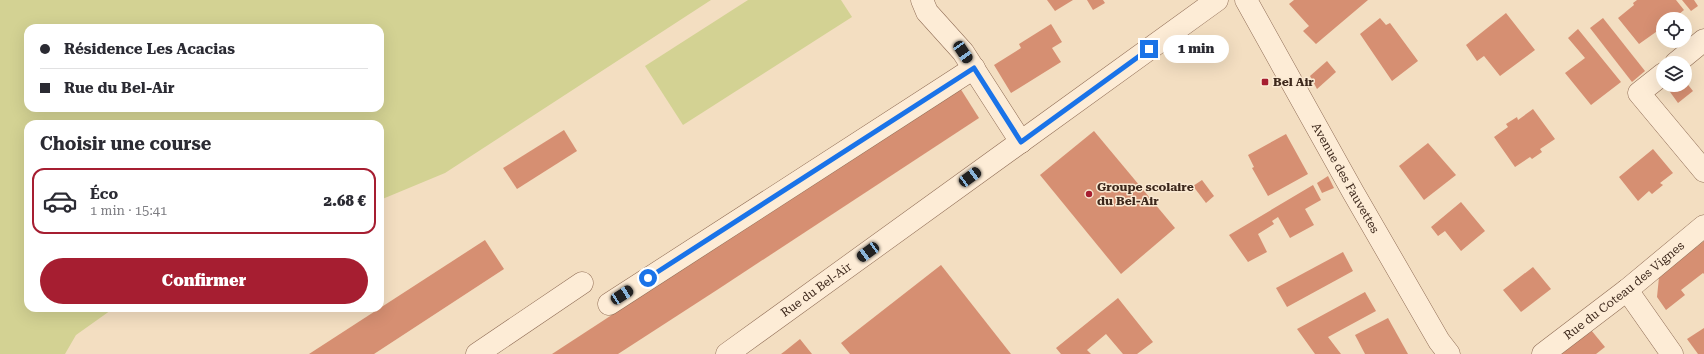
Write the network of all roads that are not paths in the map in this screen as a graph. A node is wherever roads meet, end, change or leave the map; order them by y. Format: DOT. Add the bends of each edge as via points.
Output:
graph roads {
  1 [pos="922,0"];
  2 [pos="1217,0"];
  3 [pos="1246,0"];
  4 [pos="1704,40"];
  5 [pos="1685,56"];
  6 [pos="974,68"];
  7 [pos="1656,80"];
  8 [pos="1021,142"];
  9 [pos="1704,171"];
  10 [pos="1704,226"];
  11 [pos="582,283"];
  12 [pos="1627,290"];
  13 [pos="609,304"];
  14 [pos="477,354"];
  15 [pos="727,354"];
  16 [pos="1449,354"];
  17 [pos="1543,354"];
  18 [pos="1672,354"];
  1 -- 6 [label="street" via="927,12"];
  2 -- 8 [label="street, Rue du Bel-Air"];
  3 -- 16 [label="street, Avenue des Fauvettes" via="1353,192"];
  4 -- 5 [label="street"];
  6 -- 8 [label="street"];
  6 -- 13 [label="street"];
  7 -- 9 [label="street" via="1639,94"];
  8 -- 15 [label="street, Rue du Bel-Air"];
  10 -- 12 [label="street, Rue du Coteau des Vignes"];
  11 -- 14 [label="street"];
  12 -- 17 [label="street, Rue du Coteau des Vignes"];
  12 -- 18 [label="street"];
}
